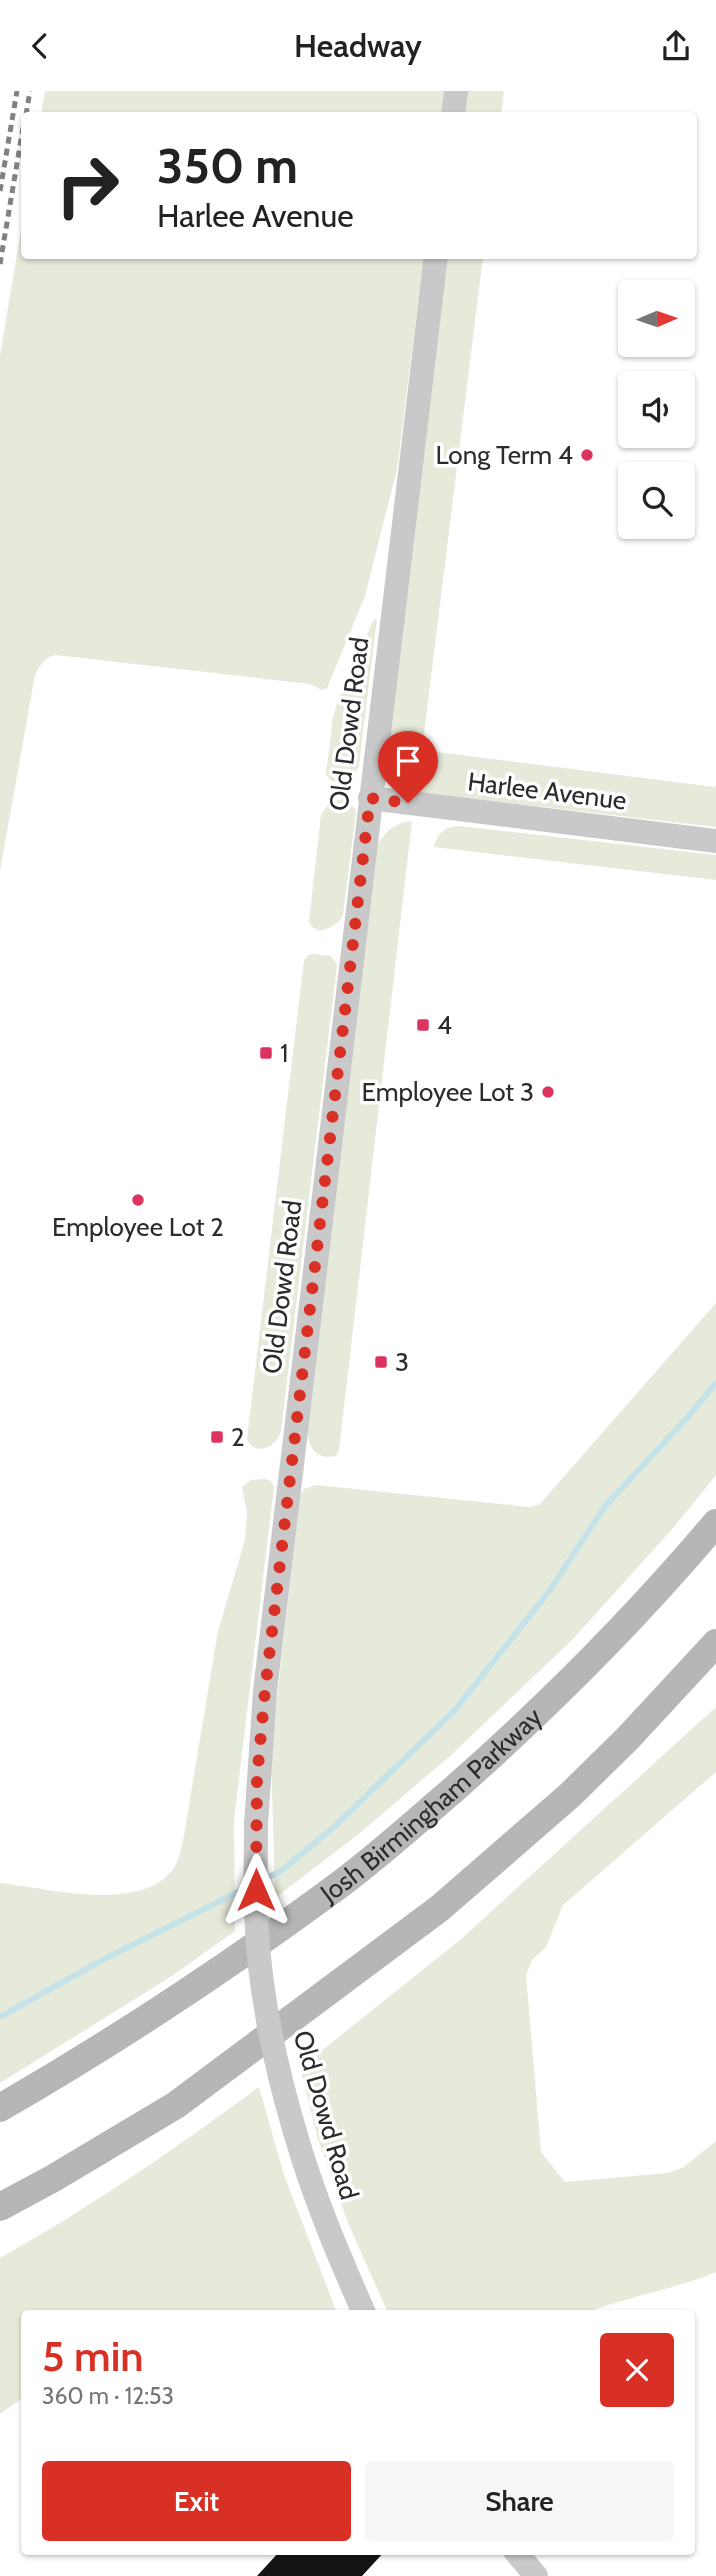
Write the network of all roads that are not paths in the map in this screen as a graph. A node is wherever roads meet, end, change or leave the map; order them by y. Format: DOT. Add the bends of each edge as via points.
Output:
graph roads {
  1 [pos="456,91"];
  2 [pos="453,112"];
  3 [pos="436,259"];
  4 [pos="370,798"];
  5 [pos="716,841"];
  6 [pos="716,1523"];
  7 [pos="716,1643"];
  8 [pos="716,1670"];
  9 [pos="570,1795"];
  10 [pos="0,2108"];
  11 [pos="0,2207"];
  12 [pos="363,2310"];
  13 [pos="518,2555"];
  14 [pos="536,2576"];
  1 -- 2 [label="street"];
  3 -- 4 [label="street, Old Dowd Road"];
  4 -- 5 [label="street, Harlee Avenue"];
  4 -- 12 [label="street, Old Dowd Road, bridge" via="266,1679 256,1824 256,1912 278,2075 306,2170"];
  6 -- 10 [label="main road, Josh Birmingham Parkway" via="571,1680 402,1834 332,1891 183,1994"];
  7 -- 9 [label="main road"];
  8 -- 9 [label="main road"];
  9 -- 11 [label="main road" via="440,1908 176,2105"];
  13 -- 14 [label="street"];
}
